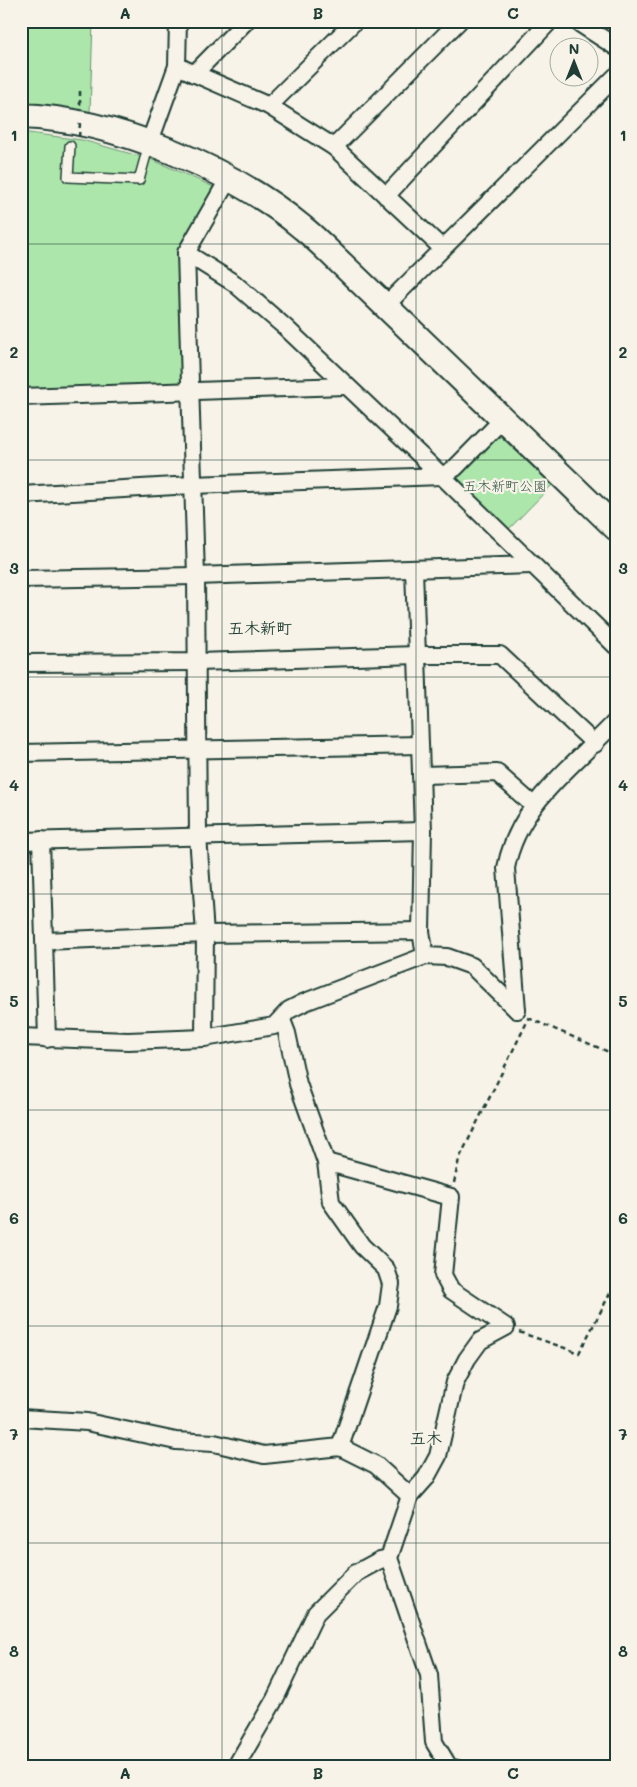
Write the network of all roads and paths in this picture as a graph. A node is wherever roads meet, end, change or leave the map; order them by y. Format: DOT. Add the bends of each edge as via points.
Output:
graph roads {
  1 [pos="178,21"];
  2 [pos="246,21"];
  3 [pos="355,21"];
  4 [pos="459,21"];
  5 [pos="550,21"];
  6 [pos="576,21"];
  7 [pos="616,47"];
  8 [pos="177,66"];
  9 [pos="194,74"];
  10 [pos="616,76"];
  11 [pos="80,89"];
  12 [pos="80,102"];
  13 [pos="269,106"];
  14 [pos="21,116"];
  15 [pos="80,123"];
  16 [pos="79,137"];
  17 [pos="150,144"];
  18 [pos="70,146"];
  19 [pos="334,147"];
  20 [pos="230,178"];
  21 [pos="386,196"];
  22 [pos="442,248"];
  23 [pos="186,252"];
  24 [pos="385,306"];
  25 [pos="345,386"];
  26 [pos="189,392"];
  27 [pos="21,397"];
  28 [pos="503,419"];
  29 [pos="442,476"];
  30 [pos="192,485"];
  31 [pos="21,495"];
  32 [pos="616,528"];
  33 [pos="531,565"];
  34 [pos="414,570"];
  35 [pos="196,576"];
  36 [pos="21,579"];
  37 [pos="616,646"];
  38 [pos="417,655"];
  39 [pos="197,662"];
  40 [pos="21,663"];
  41 [pos="616,721"];
  42 [pos="595,744"];
  43 [pos="420,745"];
  44 [pos="198,748"];
  45 [pos="21,753"];
  46 [pos="421,775"];
  47 [pos="533,805"];
  48 [pos="423,831"];
  49 [pos="198,836"];
  50 [pos="21,840"];
  51 [pos="41,840"];
  52 [pos="421,931"];
  53 [pos="205,934"];
  54 [pos="45,941"];
  55 [pos="426,956"];
  56 [pos="523,1014"];
  57 [pos="282,1020"];
  58 [pos="21,1037"];
  59 [pos="204,1038"];
  60 [pos="47,1039"];
  61 [pos="616,1055"];
  62 [pos="326,1162"];
  63 [pos="451,1197"];
  64 [pos="616,1282"];
  65 [pos="506,1327"];
  66 [pos="21,1418"];
  67 [pos="340,1447"];
  68 [pos="410,1496"];
  69 [pos="388,1558"];
  70 [pos="450,1765"];
  71 [pos="236,1766"];
  1 -- 8 [label="street"];
  2 -- 9 [label="street"];
  3 -- 13 [label="street"];
  4 -- 19 [label="street"];
  5 -- 21 [label="street"];
  6 -- 7 [label="street"];
  8 -- 9 [label="street"];
  8 -- 17 [label="street"];
  9 -- 13 [label="street"];
  10 -- 22 [label="street"];
  11 -- 12 [label="path"];
  13 -- 19 [label="street"];
  14 -- 17 [label="street" via="66,122"];
  15 -- 16 [label="path, bridge"];
  17 -- 18 [label="lane" via="139,180 68,177"];
  17 -- 20 [label="street"];
  19 -- 21 [label="street"];
  20 -- 23 [label="street"];
  20 -- 24 [label="street" via="302,227"];
  21 -- 22 [label="street"];
  22 -- 24 [label="street"];
  23 -- 25 [label="street" via="234,283"];
  23 -- 26 [label="street"];
  24 -- 28 [label="street"];
  25 -- 26 [label="street"];
  25 -- 29 [label="street"];
  26 -- 27 [label="street"];
  26 -- 30 [label="street"];
  28 -- 29 [label="street" via="455,468"];
  28 -- 32 [label="street"];
  29 -- 30 [label="street"];
  29 -- 33 [label="street"];
  30 -- 31 [label="street"];
  30 -- 35 [label="street"];
  33 -- 34 [label="street"];
  33 -- 37 [label="street"];
  34 -- 35 [label="street"];
  34 -- 38 [label="street"];
  35 -- 36 [label="street"];
  35 -- 39 [label="street"];
  38 -- 39 [label="street"];
  38 -- 42 [label="street" via="500,655"];
  38 -- 43 [label="street"];
  39 -- 40 [label="street"];
  39 -- 44 [label="street"];
  41 -- 42 [label="street"];
  42 -- 47 [label="street"];
  43 -- 44 [label="street"];
  43 -- 46 [label="street"];
  44 -- 45 [label="street"];
  44 -- 49 [label="street"];
  46 -- 47 [label="street" via="497,773"];
  46 -- 48 [label="street"];
  47 -- 56 [label="street" via="508,854 506,868"];
  48 -- 49 [label="street"];
  48 -- 52 [label="street"];
  49 -- 51 [label="street"];
  49 -- 53 [label="street"];
  50 -- 51 [label="street"];
  51 -- 54 [label="street"];
  52 -- 53 [label="street"];
  52 -- 55 [label="street"];
  53 -- 54 [label="street"];
  53 -- 59 [label="street"];
  54 -- 60 [label="street"];
  55 -- 56 [label="street" via="447,957 472,966"];
  55 -- 57 [label="street" via="305,1002 289,1010"];
  56 -- 61 [label="path"];
  56 -- 63 [label="path" via="459,1159"];
  57 -- 59 [label="street" via="274,1026"];
  57 -- 62 [label="street" via="298,1084"];
  58 -- 60 [label="street"];
  59 -- 60 [label="street" via="128,1041"];
  62 -- 63 [label="street"];
  62 -- 67 [label="street" via="331,1202 362,1246 386,1269 391,1284 388,1306"];
  63 -- 65 [label="street" via="444,1275 451,1290"];
  64 -- 65 [label="path" via="578,1353"];
  65 -- 68 [label="street" via="480,1341 467,1359 455,1382 438,1456 426,1478"];
  66 -- 67 [label="street" via="87,1422 176,1441 214,1443 264,1455"];
  67 -- 68 [label="street" via="376,1464"];
  68 -- 69 [label="street"];
  69 -- 70 [label="street" via="429,1675 434,1742"];
  69 -- 71 [label="street" via="356,1573 316,1614 275,1699"];
}
